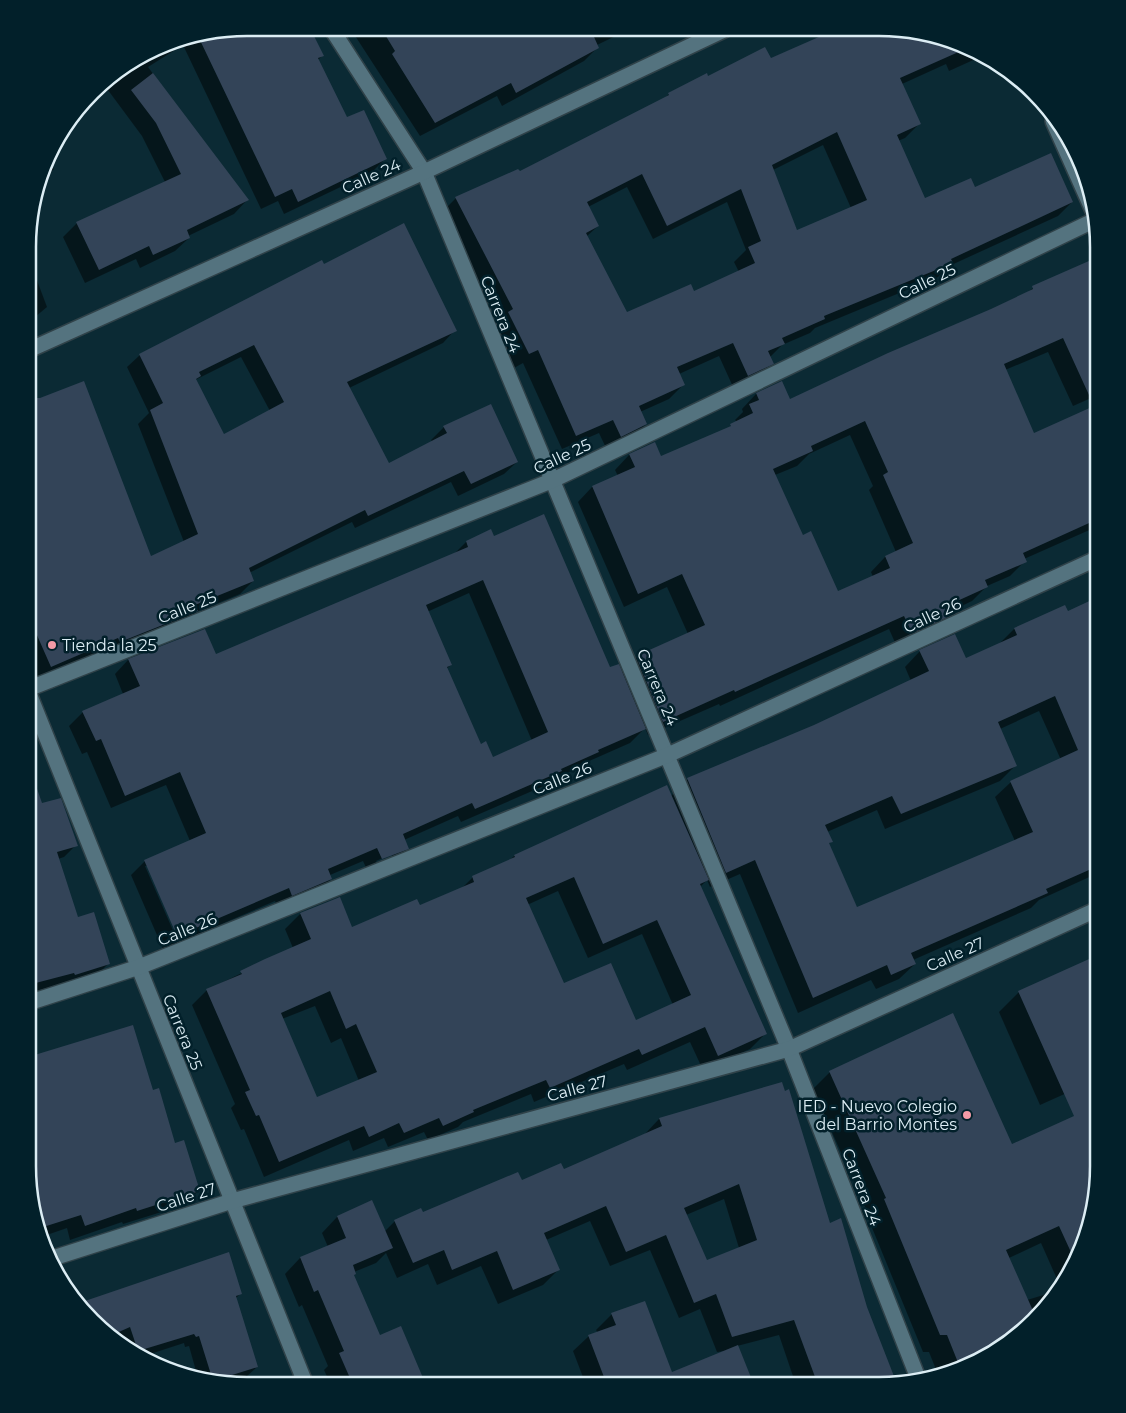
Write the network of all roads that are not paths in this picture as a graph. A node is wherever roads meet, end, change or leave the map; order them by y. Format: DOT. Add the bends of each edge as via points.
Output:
graph roads {
  1 [pos="336,36"];
  2 [pos="711,36"];
  3 [pos="1071,159"];
  4 [pos="424,172"];
  5 [pos="1077,175"];
  6 [pos="1088,223"];
  7 [pos="36,347"];
  8 [pos="551,481"];
  9 [pos="1090,562"];
  10 [pos="36,687"];
  11 [pos="36,710"];
  12 [pos="668,755"];
  13 [pos="1090,913"];
  14 [pos="139,968"];
  15 [pos="36,1000"];
  16 [pos="789,1049"];
  17 [pos="232,1201"];
  18 [pos="57,1257"];
  19 [pos="916,1374"];
  20 [pos="303,1377"];
  1 -- 4 [label="street, Carrera 24"];
  2 -- 4 [label="street, Calle 24"];
  3 -- 5 [label="street"];
  4 -- 7 [label="street, Calle 24"];
  4 -- 8 [label="street, Carrera 24"];
  6 -- 8 [label="street, Calle 25"];
  8 -- 10 [label="street, Calle 25"];
  8 -- 12 [label="street, Carrera 24"];
  9 -- 12 [label="street, Calle 26"];
  11 -- 14 [label="street, Carrera 25"];
  12 -- 14 [label="street, Calle 26"];
  12 -- 16 [label="street, Carrera 24"];
  13 -- 16 [label="street, Calle 27"];
  14 -- 15 [label="street, Calle 26"];
  14 -- 17 [label="street, Carrera 25"];
  16 -- 17 [label="street, Calle 27"];
  16 -- 19 [label="street, Carrera 24"];
  17 -- 18 [label="street, Calle 27"];
  17 -- 20 [label="street, Carrera 25"];
}
